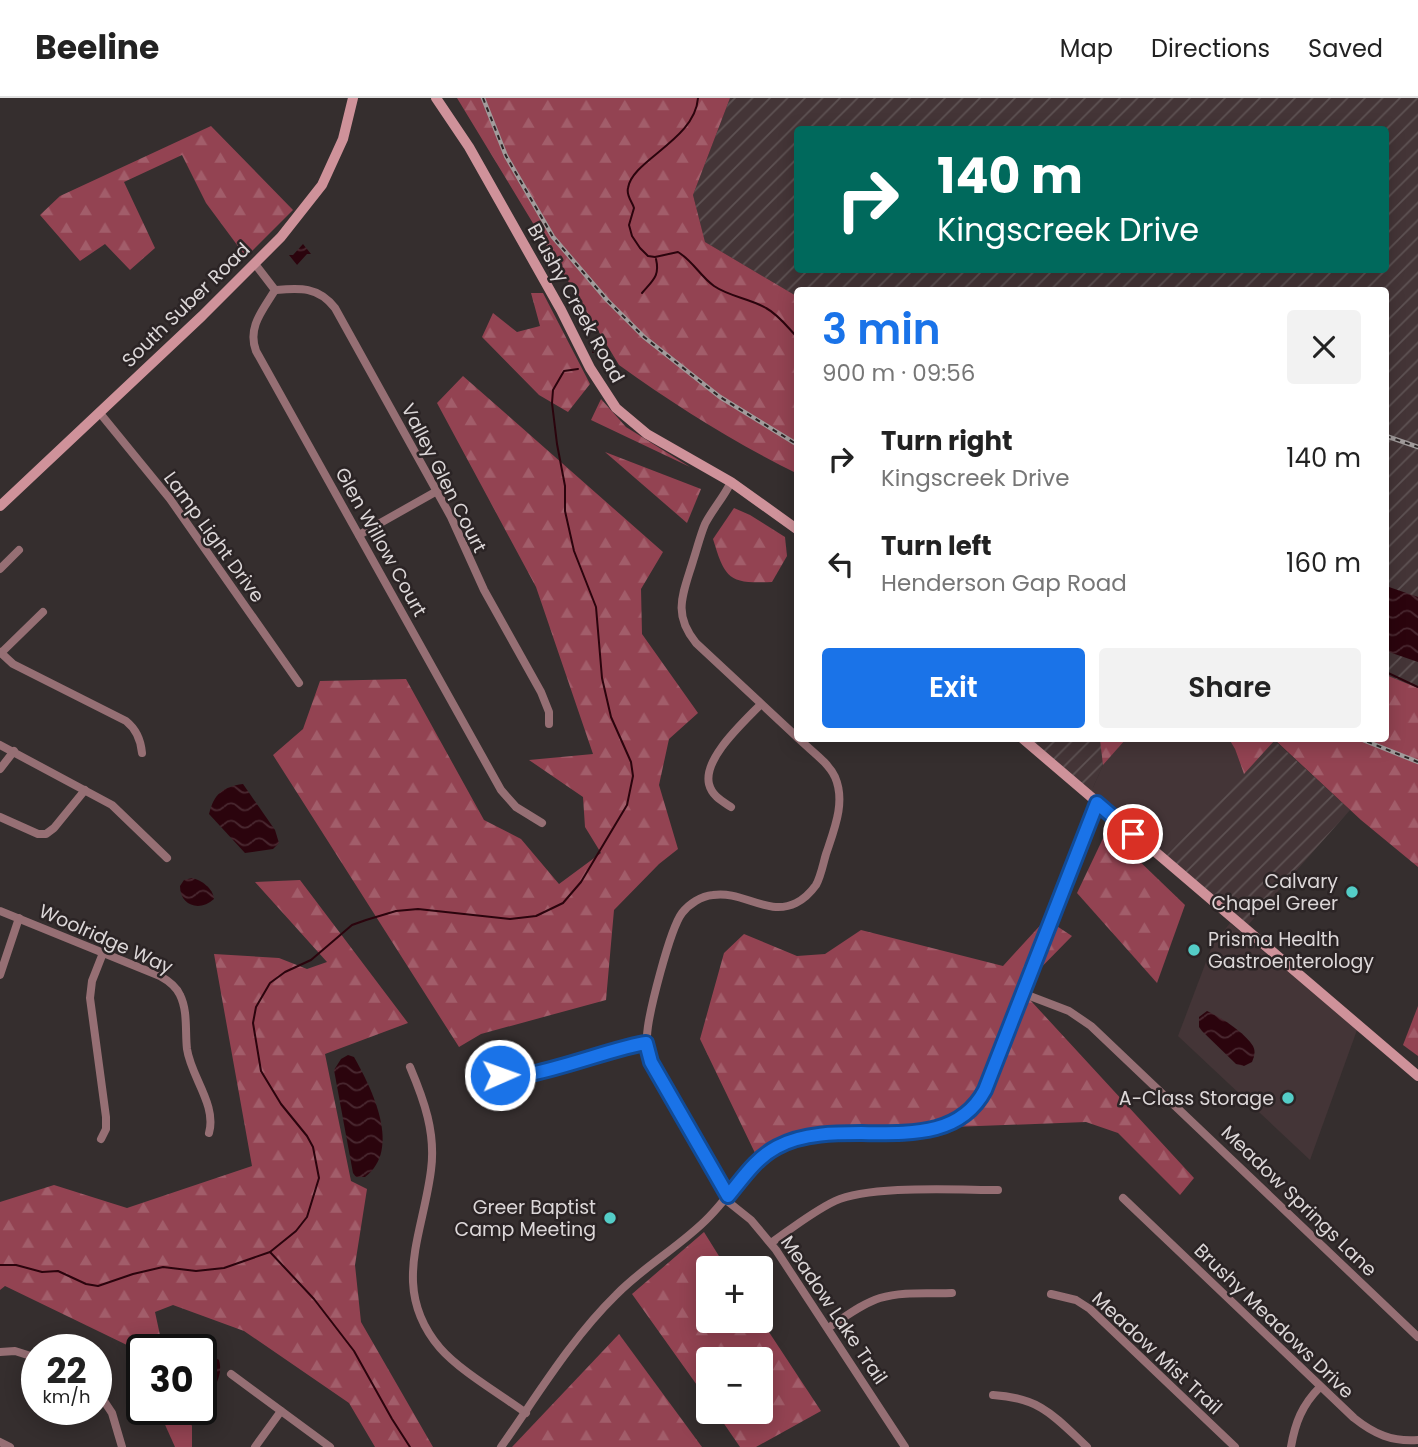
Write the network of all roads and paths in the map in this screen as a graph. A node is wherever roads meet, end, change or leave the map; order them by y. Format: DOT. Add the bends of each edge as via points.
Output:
graph roads {
  1 [pos="353,98"];
  2 [pos="436,98"];
  3 [pos="255,264"];
  4 [pos="275,290"];
  5 [pos="99,412"];
  6 [pos="732,482"];
  7 [pos="437,491"];
  8 [pos="0,506"];
  9 [pos="794,527"];
  10 [pos="359,535"];
  11 [pos="19,550"];
  12 [pos="0,569"];
  13 [pos="43,612"];
  14 [pos="0,653"];
  15 [pos="299,683"];
  16 [pos="761,704"];
  17 [pos="548,724"];
  18 [pos="794,734"];
  19 [pos="802,742"];
  20 [pos="1027,742"];
  21 [pos="0,745"];
  22 [pos="14,751"];
  23 [pos="142,753"];
  24 [pos="0,769"];
  25 [pos="85,790"];
  26 [pos="1097,803"];
  27 [pos="731,807"];
  28 [pos="0,817"];
  29 [pos="542,823"];
  30 [pos="167,858"];
  31 [pos="0,911"];
  32 [pos="19,918"];
  33 [pos="103,953"];
  34 [pos="0,975"];
  35 [pos="1022,993"];
  36 [pos="646,1043"];
  37 [pos="410,1067"];
  38 [pos="500,1075"];
  39 [pos="1418,1076"];
  40 [pos="209,1133"];
  41 [pos="101,1139"];
  42 [pos="998,1190"];
  43 [pos="727,1198"];
  44 [pos="1123,1198"];
  45 [pos="771,1243"];
  46 [pos="952,1293"];
  47 [pos="1051,1294"];
  48 [pos="828,1328"];
  49 [pos="1418,1336"];
  50 [pos="0,1352"];
  51 [pos="21,1353"];
  52 [pos="231,1374"];
  53 [pos="1320,1387"];
  54 [pos="993,1395"];
  55 [pos="281,1411"];
  56 [pos="112,1413"];
  57 [pos="526,1413"];
  58 [pos="1418,1440"];
  59 [pos="0,1441"];
  60 [pos="10,1447"];
  61 [pos="122,1447"];
  62 [pos="255,1447"];
  63 [pos="330,1447"];
  64 [pos="501,1447"];
  65 [pos="905,1447"];
  66 [pos="1087,1447"];
  67 [pos="1235,1447"];
  68 [pos="1291,1447"];
  1 -- 3 [label="main road, South Suber Road" via="343,139 322,185"];
  2 -- 6 [label="main road, Brushy Creek Road" via="475,157 610,400 647,434"];
  3 -- 4 [label="street"];
  3 -- 5 [label="main road, South Suber Road"];
  4 -- 7 [label="street, Valley Glen Court" via="307,289 330,302"];
  4 -- 10 [label="street, Glen Willow Court" via="255,323 253,344"];
  5 -- 8 [label="main road, South Suber Road"];
  5 -- 15 [label="street, Lamp Light Drive" via="170,499"];
  6 -- 9 [label="main road, Brushy Creek Road"];
  6 -- 16 [label="street" via="705,524 680,603 681,617 696,643"];
  7 -- 10 [label="street"];
  7 -- 17 [label="street, Valley Glen Court" via="484,590 541,692 549,712"];
  10 -- 29 [label="street, Glen Willow Court" via="501,790 516,807"];
  11 -- 12 [label="street"];
  13 -- 14 [label="street"];
  14 -- 23 [label="street" via="13,664 126,721 135,731"];
  16 -- 18 [label="street"];
  16 -- 27 [label="street" via="716,754 709,774 716,797"];
  19 -- 36 [label="street" via="834,774 840,801 817,883 801,900 779,908 714,894 690,905 680,916 670,945"];
  20 -- 26 [label="main road"];
  21 -- 22 [label="street"];
  22 -- 24 [label="street"];
  22 -- 25 [label="street"];
  25 -- 28 [label="street" via="50,833 38,834"];
  25 -- 30 [label="street" via="112,805"];
  26 -- 35 [label="street"];
  26 -- 39 [label="main road"];
  31 -- 32 [label="street, Woolridge Way"];
  32 -- 33 [label="street, Woolridge Way"];
  32 -- 34 [label="street"];
  33 -- 40 [label="street, Woolridge Way" via="160,976 180,995 189,1057 210,1113"];
  33 -- 41 [label="street" via="90,998 106,1117"];
  35 -- 43 [label="street" via="985,1090 964,1116 913,1133 829,1133 786,1142 759,1159"];
  35 -- 49 [label="street, Meadow Springs Lane" via="1069,1011 1091,1026"];
  36 -- 38 [label="street" via="520,1077"];
  36 -- 43 [label="street" via="651,1062"];
  37 -- 57 [label="street" via="432,1136 432,1169 411,1268 416,1301 441,1349"];
  42 -- 45 [label="street" via="849,1196"];
  43 -- 45 [label="street, Meadow Lake Trail"];
  43 -- 57 [label="street" via="607,1304"];
  44 -- 53 [label="street, Brushy Meadows Drive"];
  45 -- 48 [label="street, Meadow Lake Trail"];
  46 -- 48 [label="street" via="881,1298"];
  47 -- 67 [label="street, Meadow Mist Trail" via="1090,1309"];
  48 -- 65 [label="street, Meadow Lake Trail"];
  50 -- 51 [label="street"];
  52 -- 55 [label="street"];
  53 -- 58 [label="street, Brushy Meadows Drive" via="1377,1434"];
  53 -- 68 [label="street" via="1298,1417"];
  54 -- 66 [label="street" via="1020,1398 1041,1407"];
  55 -- 62 [label="street"];
  55 -- 63 [label="street"];
  56 -- 61 [label="street"];
  57 -- 64 [label="street"];
  59 -- 60 [label="street"];
}
